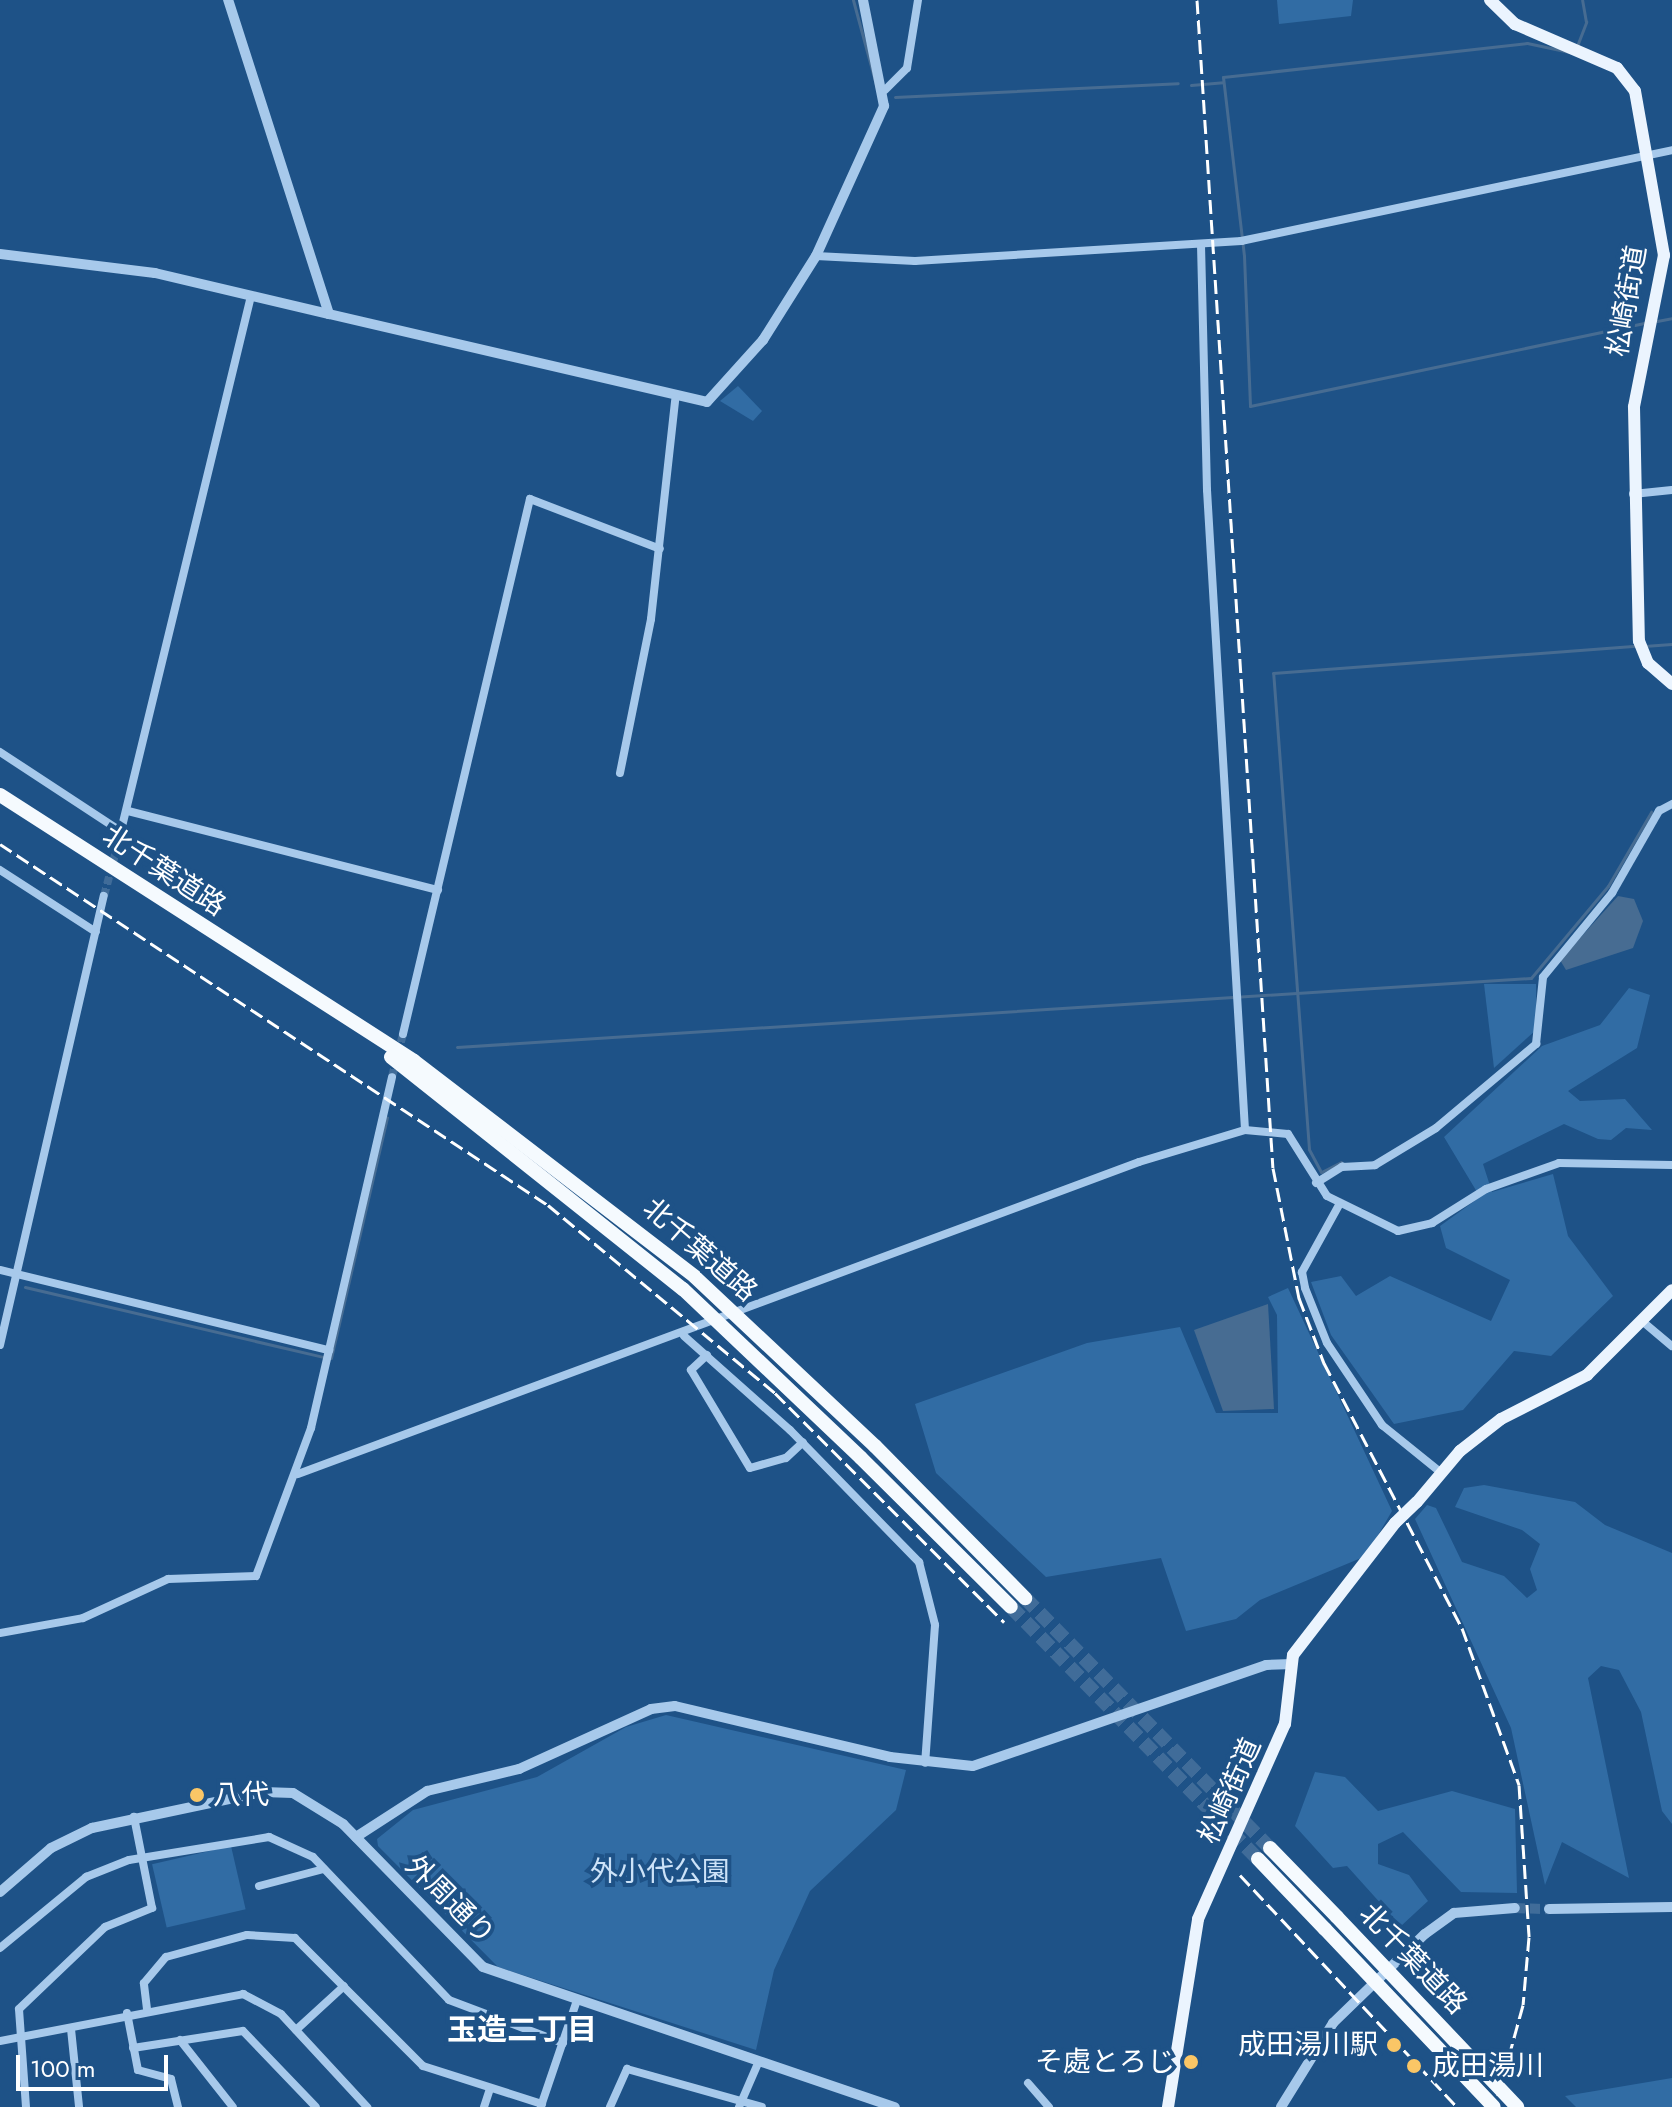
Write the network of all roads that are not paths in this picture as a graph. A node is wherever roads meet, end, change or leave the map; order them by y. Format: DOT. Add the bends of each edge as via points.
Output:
graph roads {
  1 [pos="228,0"];
  2 [pos="863,0"];
  3 [pos="918,0"];
  4 [pos="1490,0"];
  5 [pos="885,90"];
  6 [pos="1672,150"];
  7 [pos="1648,155"];
  8 [pos="1201,245"];
  9 [pos="0,254"];
  10 [pos="816,256"];
  11 [pos="251,296"];
  12 [pos="329,314"];
  13 [pos="675,400"];
  14 [pos="1672,490"];
  15 [pos="1633,494"];
  16 [pos="660,549"];
  17 [pos="1672,684"];
  18 [pos="0,752"];
  19 [pos="620,773"];
  20 [pos="0,795"];
  21 [pos="1672,804"];
  22 [pos="128,811"];
  23 [pos="122,832"];
  24 [pos="117,847"];
  25 [pos="0,870"];
  26 [pos="438,890"];
  27 [pos="104,896"];
  28 [pos="96,932"];
  29 [pos="300,990"];
  30 [pos="403,1034"];
  31 [pos="392,1077"];
  32 [pos="1245,1130"];
  33 [pos="1672,1165"];
  34 [pos="1316,1183"];
  35 [pos="1339,1205"];
  36 [pos="0,1270"];
  37 [pos="19,1275"];
  38 [pos="1672,1290"];
  39 [pos="1642,1321"];
  40 [pos="684,1336"];
  41 [pos="0,1345"];
  42 [pos="1672,1346"];
  43 [pos="329,1350"];
  44 [pos="707,1355"];
  45 [pos="803,1442"];
  46 [pos="1439,1471"];
  47 [pos="298,1474"];
  48 [pos="1025,1598"];
  49 [pos="1011,1607"];
  50 [pos="0,1633"];
  51 [pos="1292,1664"];
  52 [pos="925,1763"];
  53 [pos="134,1816"];
  54 [pos="356,1837"];
  55 [pos="1270,1848"];
  56 [pos="142,1858"];
  57 [pos="1258,1859"];
  58 [pos="324,1869"];
  59 [pos="259,1886"];
  60 [pos="0,1892"];
  61 [pos="1672,1907"];
  62 [pos="1515,1908"];
  63 [pos="1549,1909"];
  64 [pos="0,1948"];
  65 [pos="344,1986"];
  66 [pos="576,2003"];
  67 [pos="147,2009"];
  68 [pos="127,2013"];
  69 [pos="71,2029"];
  70 [pos="296,2030"];
  71 [pos="22,2037"];
  72 [pos="180,2040"];
  73 [pos="0,2041"];
  74 [pos="563,2043"];
  75 [pos="133,2048"];
  76 [pos="759,2061"];
  77 [pos="1028,2083"];
  78 [pos="490,2089"];
  79 [pos="740,2104"];
  80 [pos="541,2106"];
  81 [pos="890,2106"];
  82 [pos="26,2107"];
  83 [pos="79,2107"];
  84 [pos="178,2107"];
  85 [pos="233,2107"];
  86 [pos="316,2107"];
  87 [pos="367,2107"];
  88 [pos="484,2107"];
  89 [pos="610,2107"];
  90 [pos="762,2107"];
  91 [pos="1049,2107"];
  92 [pos="1168,2107"];
  93 [pos="1281,2107"];
  94 [pos="1494,2107"];
  95 [pos="1517,2107"];
  1 -- 12 [label="street"];
  2 -- 5 [label="street"];
  3 -- 5 [label="street" via="907,68"];
  4 -- 7 [label="main road, 松崎街道" via="1515,24 1625,74"];
  5 -- 10 [label="street"];
  6 -- 7 [label="street"];
  7 -- 8 [label="street"];
  7 -- 15 [label="main road, 松崎街道" via="1664,255 1634,407"];
  8 -- 10 [label="street" via="915,261"];
  8 -- 32 [label="street" via="1207,490"];
  9 -- 11 [label="street" via="155,273"];
  10 -- 13 [label="street" via="726,388 707,402"];
  11 -- 12 [label="street"];
  11 -- 22 [label="street"];
  12 -- 13 [label="street"];
  13 -- 16 [label="street"];
  14 -- 15 [label="street"];
  15 -- 17 [label="main road, 松崎街道" via="1640,649"];
  16 -- 19 [label="street"];
  16 -- 26 [label="street" via="530,499"];
  18 -- 23 [label="street"];
  20 -- 29 [label="highway, 北千葉道路"];
  21 -- 34 [label="street" via="1659,811 1612,893 1546,971 1536,1044 1436,1128 1375,1165 1342,1167"];
  22 -- 23 [label="street"];
  22 -- 26 [label="street"];
  23 -- 24 [label="street"];
  25 -- 28 [label="street"];
  26 -- 30 [label="street"];
  27 -- 28 [label="street"];
  28 -- 37 [label="street"];
  29 -- 48 [label="highway, 北千葉道路, bridge" via="532,1147 695,1277 875,1446"];
  29 -- 49 [label="highway, 北千葉道路, bridge" via="524,1158 683,1289"];
  31 -- 43 [label="street"];
  32 -- 34 [label="street" via="1288,1134"];
  32 -- 40 [label="street" via="1139,1162"];
  33 -- 35 [label="street" via="1559,1163 1486,1189 1408,1231"];
  34 -- 35 [label="street"];
  35 -- 46 [label="street" via="1302,1272 1305,1288 1327,1343 1382,1425"];
  36 -- 37 [label="street"];
  37 -- 41 [label="street"];
  37 -- 43 [label="street"];
  38 -- 39 [label="main road"];
  39 -- 42 [label="street"];
  39 -- 46 [label="main road" via="1587,1375 1501,1419"];
  40 -- 44 [label="street"];
  40 -- 47 [label="street"];
  43 -- 47 [label="street"];
  44 -- 45 [label="street"];
  44 -- 45 [label="street" via="691,1370 750,1468 786,1458"];
  45 -- 52 [label="street" via="910,1548 926,1577 935,1625"];
  46 -- 51 [label="main road, 松崎街道, bridge"];
  47 -- 50 [label="street" via="256,1576 168,1579 83,1618"];
  51 -- 52 [label="street" via="1266,1665 999,1761"];
  51 -- 92 [label="main road, 松崎街道" via="1285,1724 1198,1919"];
  52 -- 54 [label="street" via="675,1706 632,1713 519,1769 427,1791"];
  53 -- 54 [label="street, 外周通り" via="278,1791 310,1800"];
  53 -- 56 [label="street"];
  53 -- 60 [label="street, 外周通り" via="51,1848"];
  54 -- 66 [label="street, 外周通り" via="483,1967"];
  55 -- 95 [label="highway, 北千葉道路, bridge"];
  56 -- 58 [label="street" via="254,1836 291,1844"];
  56 -- 64 [label="street" via="72,1885"];
  56 -- 71 [label="street" via="152,1908 105,1927 25,2002"];
  57 -- 94 [label="highway, 北千葉道路, bridge"];
  58 -- 59 [label="street"];
  58 -- 74 [label="street" via="449,2000"];
  61 -- 63 [label="street"];
  62 -- 93 [label="street" via="1454,1913 1425,1934 1333,2023"];
  65 -- 67 [label="street" via="295,1938 247,1935 159,1962 144,1983"];
  65 -- 70 [label="street"];
  65 -- 78 [label="street" via="423,2066"];
  66 -- 74 [label="street"];
  66 -- 76 [label="street, 外周通り"];
  67 -- 68 [label="street"];
  67 -- 70 [label="street" via="243,1994 272,2007"];
  68 -- 69 [label="street"];
  68 -- 75 [label="street"];
  69 -- 71 [label="street"];
  69 -- 83 [label="street"];
  70 -- 87 [label="street"];
  71 -- 73 [label="street"];
  71 -- 82 [label="street"];
  72 -- 75 [label="street"];
  72 -- 85 [label="street"];
  72 -- 86 [label="street" via="234,2029 252,2035"];
  74 -- 80 [label="street"];
  75 -- 84 [label="street" via="138,2070 175,2083"];
  76 -- 79 [label="street"];
  76 -- 81 [label="street, 外周通り"];
  77 -- 91 [label="street"];
  78 -- 80 [label="street"];
  78 -- 88 [label="street"];
  79 -- 89 [label="street" via="627,2069"];
  79 -- 90 [label="street"];
}
